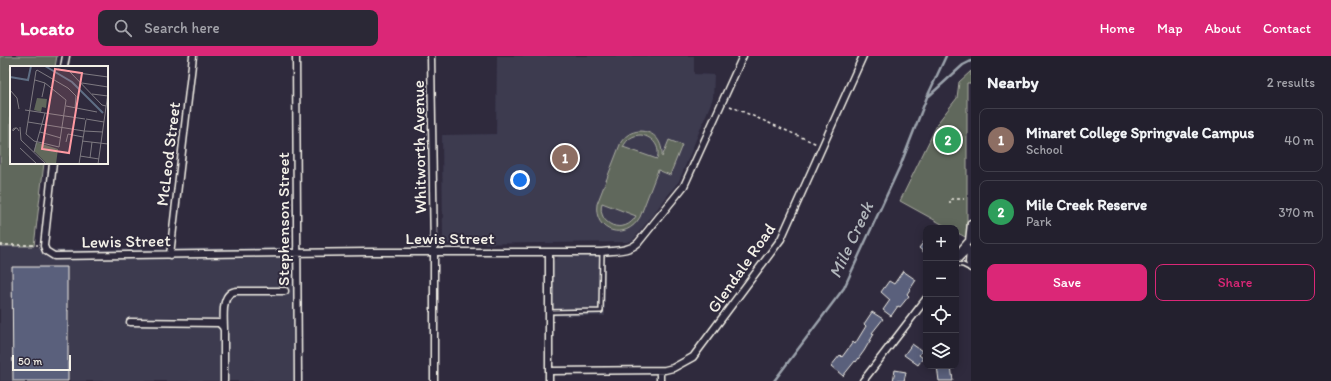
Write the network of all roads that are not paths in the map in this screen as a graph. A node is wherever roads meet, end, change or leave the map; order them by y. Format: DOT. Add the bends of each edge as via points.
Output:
graph roads {
  1 [pos="66,56"];
  2 [pos="193,56"];
  3 [pos="296,56"];
  4 [pos="431,56"];
  5 [pos="743,56"];
  6 [pos="863,56"];
  7 [pos="64,66"];
  8 [pos="54,164"];
  9 [pos="971,223"];
  10 [pos="969,246"];
  11 [pos="434,252"];
  12 [pos="549,252"];
  13 [pos="602,252"];
  14 [pos="297,253"];
  15 [pos="170,254"];
  16 [pos="959,254"];
  17 [pos="957,261"];
  18 [pos="959,263"];
  19 [pos="971,269"];
  20 [pos="285,290"];
  21 [pos="923,303"];
  22 [pos="549,312"];
  23 [pos="130,322"];
  24 [pos="224,330"];
  25 [pos="660,370"];
  26 [pos="549,371"];
  27 [pos="224,381"];
  28 [pos="298,381"];
  29 [pos="434,381"];
  30 [pos="549,381"];
  31 [pos="660,381"];
  32 [pos="863,381"];
  1 -- 7 [label="street"];
  2 -- 15 [label="street, McLeod Street"];
  3 -- 14 [label="street, Stephenson Street"];
  4 -- 11 [label="street, Whitworth Avenue"];
  5 -- 13 [label="street, Lewis Street" via="684,186 633,248"];
  6 -- 25 [label="street, Glendale Road" via="782,239 693,357 673,368"];
  8 -- 15 [label="street, Lewis Street" via="44,243 46,251 51,255"];
  9 -- 10 [label="street"];
  10 -- 16 [label="street"];
  10 -- 17 [label="street"];
  10 -- 19 [label="street"];
  11 -- 12 [label="street, Lewis Street"];
  11 -- 14 [label="street, Lewis Street"];
  11 -- 29 [label="street, Whitworth Avenue"];
  12 -- 13 [label="street, Lewis Street"];
  12 -- 22 [label="street"];
  13 -- 22 [label="lane" via="601,311"];
  14 -- 15 [label="street, Lewis Street"];
  14 -- 28 [label="street, Stephenson Street"];
  18 -- 19 [label="lane"];
  20 -- 24 [label="street" via="232,291 225,303"];
  21 -- 32 [label="street"];
  22 -- 26 [label="street"];
  23 -- 24 [label="street" via="219,323"];
  24 -- 27 [label="street"];
  25 -- 26 [label="street, Glendale Road"];
  25 -- 31 [label="street"];
  26 -- 30 [label="street"];
}
